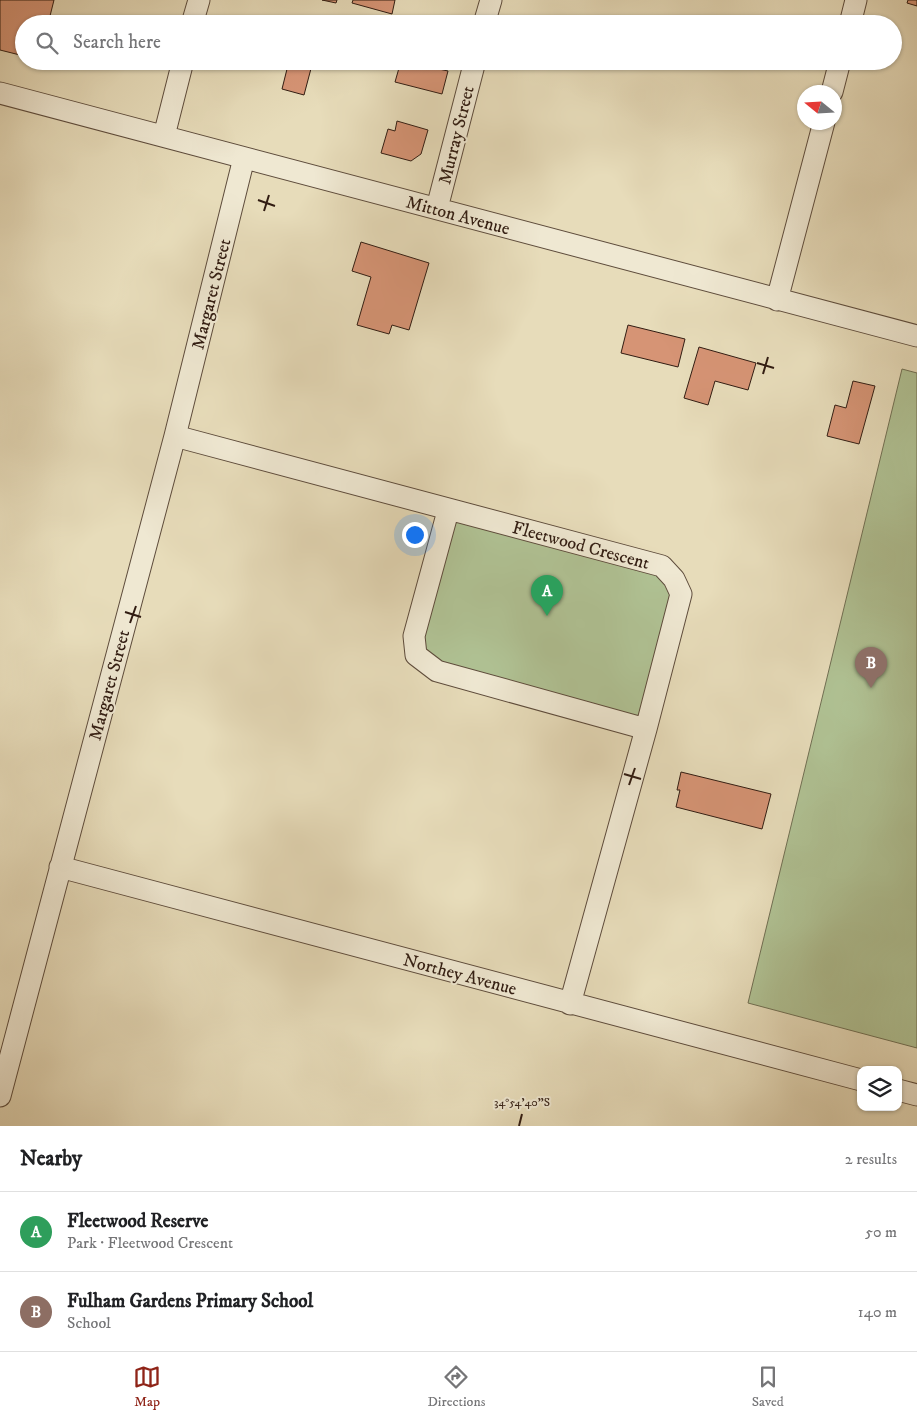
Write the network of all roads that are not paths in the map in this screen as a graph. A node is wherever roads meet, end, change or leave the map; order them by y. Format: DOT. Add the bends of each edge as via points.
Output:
graph roads {
  1 [pos="198,0"];
  2 [pos="491,0"];
  3 [pos="856,0"];
  4 [pos="194,15"];
  5 [pos="487,15"];
  6 [pos="852,15"];
  7 [pos="181,70"];
  8 [pos="473,70"];
  9 [pos="838,70"];
  10 [pos="834,85"];
  11 [pos="0,93"];
  12 [pos="822,130"];
  13 [pos="164,136"];
  14 [pos="244,158"];
  15 [pos="437,208"];
  16 [pos="777,300"];
  17 [pos="917,336"];
  18 [pos="175,436"];
  19 [pos="448,511"];
  20 [pos="646,729"];
  21 [pos="60,867"];
  22 [pos="570,1004"];
  23 [pos="857,1079"];
  24 [pos="902,1091"];
  25 [pos="917,1095"];
  26 [pos="0,1096"];
  1 -- 4 [label="street"];
  2 -- 5 [label="street"];
  3 -- 6 [label="street"];
  7 -- 13 [label="street"];
  8 -- 15 [label="street, Murray Street"];
  9 -- 10 [label="street"];
  11 -- 13 [label="street, Mitton Avenue"];
  12 -- 16 [label="street"];
  13 -- 14 [label="street, Mitton Avenue"];
  14 -- 15 [label="street, Mitton Avenue"];
  14 -- 18 [label="street, Margaret Street"];
  15 -- 16 [label="street, Mitton Avenue"];
  16 -- 17 [label="street, Mitton Avenue"];
  18 -- 19 [label="street, Fleetwood Crescent"];
  18 -- 21 [label="street, Margaret Street"];
  19 -- 20 [label="street" via="414,636 416,656 437,671"];
  19 -- 20 [label="street, Fleetwood Crescent" via="662,566 674,578 681,594"];
  20 -- 22 [label="street, Fleetwood Crescent"];
  21 -- 22 [label="street, Northey Avenue"];
  21 -- 26 [label="street, Margaret Street"];
  22 -- 23 [label="street, Northey Avenue"];
  24 -- 25 [label="street"];
}
